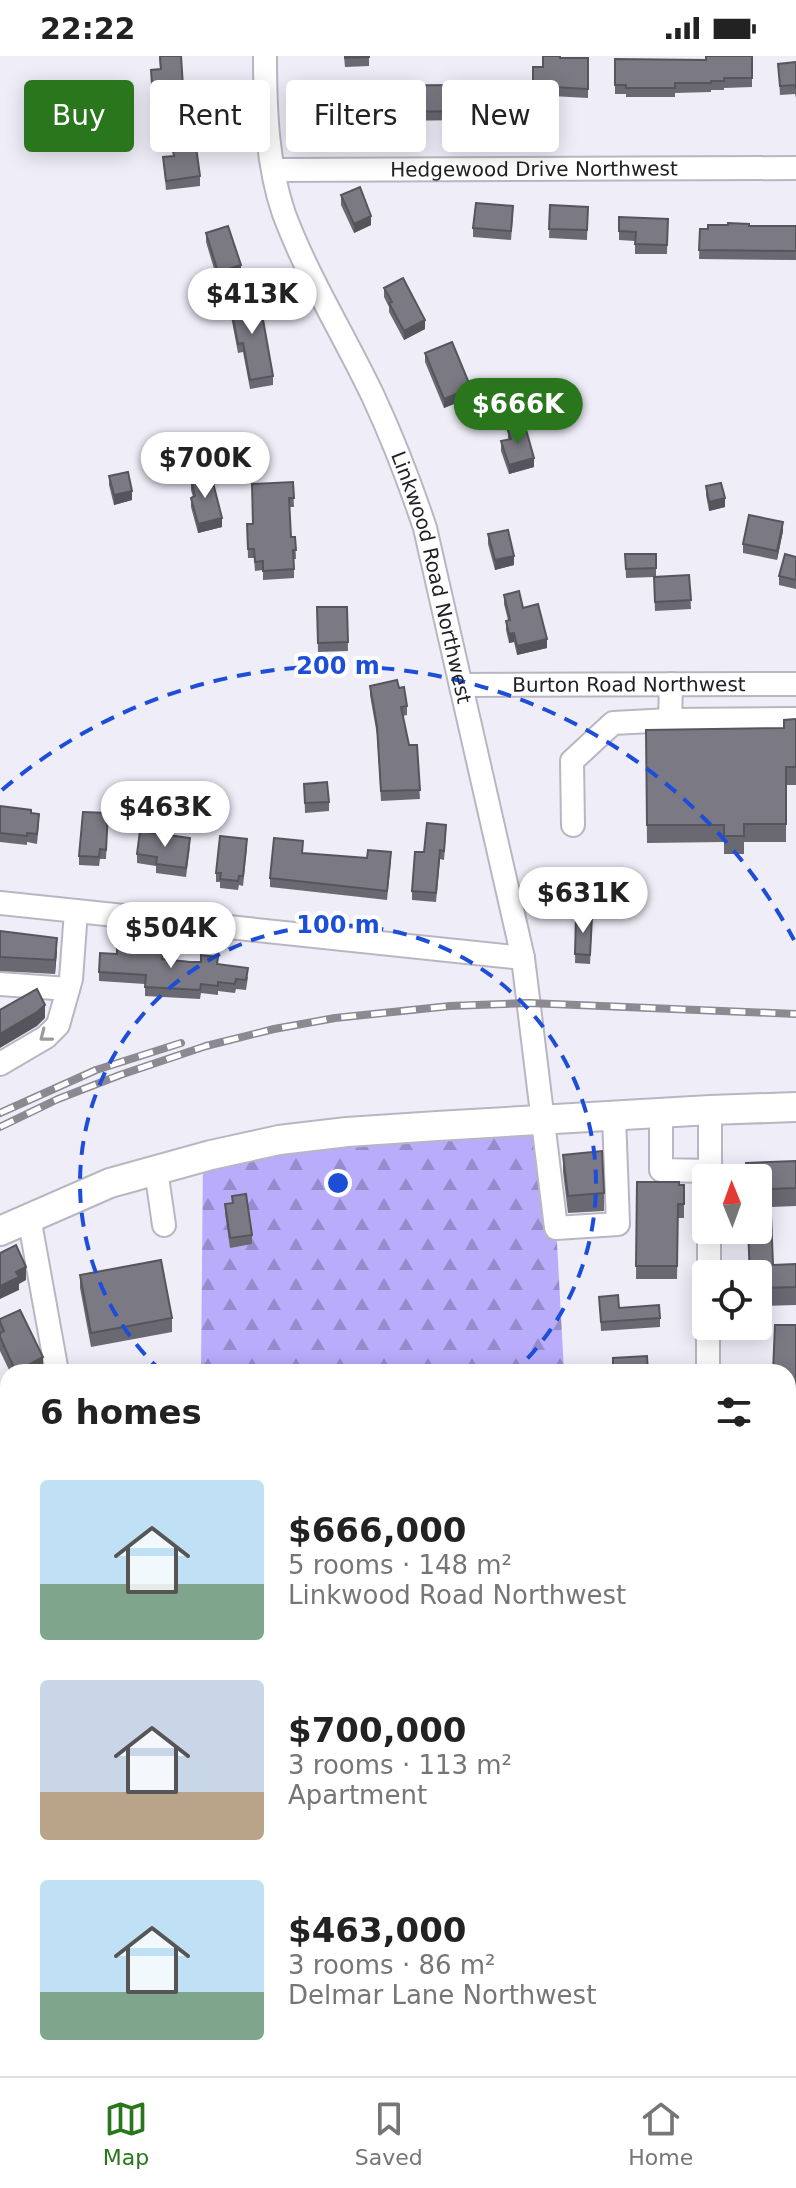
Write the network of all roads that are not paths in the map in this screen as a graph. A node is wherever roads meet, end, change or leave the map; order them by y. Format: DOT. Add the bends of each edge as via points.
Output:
graph roads {
  1 [pos="265,56"];
  2 [pos="796,168"];
  3 [pos="274,170"];
  4 [pos="671,684"];
  5 [pos="796,684"];
  6 [pos="461,685"];
  7 [pos="796,719"];
  8 [pos="670,720"];
  9 [pos="573,825"];
  10 [pos="0,903"];
  11 [pos="76,911"];
  12 [pos="523,958"];
  13 [pos="0,984"];
  14 [pos="68,989"];
  15 [pos="0,1064"];
  16 [pos="796,1107"];
  17 [pos="710,1110"];
  18 [pos="661,1113"];
  19 [pos="614,1116"];
  20 [pos="543,1120"];
  21 [pos="710,1164"];
  22 [pos="156,1170"];
  23 [pos="692,1173"];
  24 [pos="29,1217"];
  25 [pos="164,1225"];
  26 [pos="0,1231"];
  27 [pos="708,1340"];
  28 [pos="56,1364"];
  29 [pos="708,1364"];
  1 -- 3 [label="street, Linkwood Road Northwest"];
  2 -- 3 [label="street, Hedgewood Drive Northwest"];
  3 -- 6 [label="street, Linkwood Road Northwest" via="284,212 310,274 406,472 425,528"];
  4 -- 5 [label="street, Burton Road Northwest"];
  4 -- 6 [label="street, Burton Road Northwest"];
  4 -- 8 [label="street"];
  6 -- 12 [label="street, Linkwood Road Northwest"];
  7 -- 8 [label="street"];
  8 -- 9 [label="street" via="613,723 572,761"];
  10 -- 11 [label="street"];
  11 -- 12 [label="street"];
  11 -- 14 [label="street"];
  12 -- 20 [label="street, Linkwood Road Northwest"];
  13 -- 14 [label="street"];
  14 -- 15 [label="street, one-way" via="58,1025"];
  16 -- 17 [label="main road"];
  17 -- 18 [label="main road"];
  17 -- 21 [label="street"];
  18 -- 19 [label="main road"];
  18 -- 23 [label="street" via="661,1170"];
  19 -- 20 [label="main road"];
  19 -- 20 [label="street, Linkwood Road Northwest" via="618,1224 556,1228"];
  20 -- 22 [label="main road" via="292,1139"];
  22 -- 24 [label="main road"];
  22 -- 25 [label="street"];
  24 -- 26 [label="main road"];
  24 -- 28 [label="street"];
  27 -- 29 [label="street"];
}
